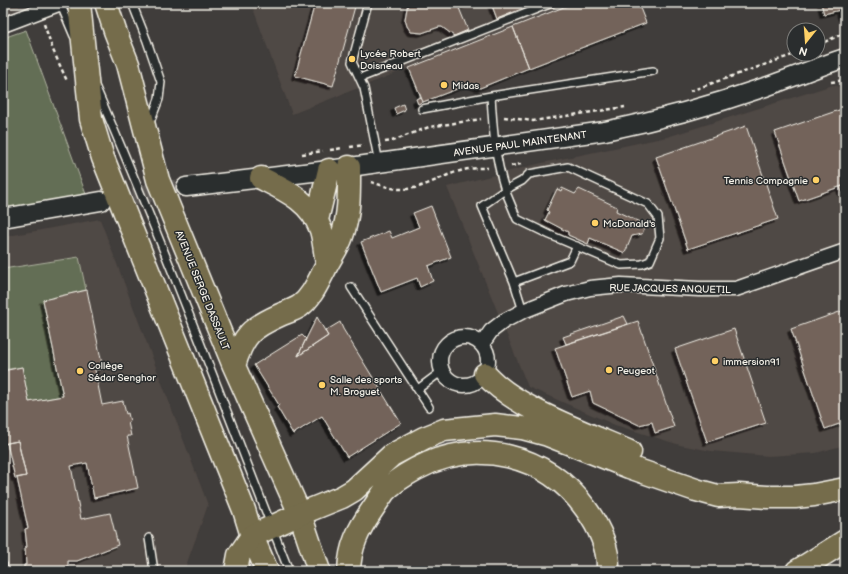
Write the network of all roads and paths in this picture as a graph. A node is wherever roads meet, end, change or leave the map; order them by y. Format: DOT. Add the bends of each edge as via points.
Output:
graph roads {
  1 [pos="60,3"];
  2 [pos="79,3"];
  3 [pos="106,3"];
  4 [pos="132,3"];
  5 [pos="368,3"];
  6 [pos="552,3"];
  7 [pos="3,25"];
  8 [pos="844,34"];
  9 [pos="826,42"];
  10 [pos="845,42"];
  11 [pos="786,57"];
  12 [pos="845,58"];
  13 [pos="85,61"];
  14 [pos="653,70"];
  15 [pos="360,78"];
  16 [pos="689,91"];
  17 [pos="491,96"];
  18 [pos="628,107"];
  19 [pos="422,109"];
  20 [pos="492,118"];
  21 [pos="146,133"];
  22 [pos="376,144"];
  23 [pos="495,147"];
  24 [pos="301,154"];
  25 [pos="379,163"];
  26 [pos="339,168"];
  27 [pos="261,178"];
  28 [pos="186,187"];
  29 [pos="506,190"];
  30 [pos="101,201"];
  31 [pos="3,218"];
  32 [pos="317,220"];
  33 [pos="577,246"];
  34 [pos="845,251"];
  35 [pos="327,264"];
  36 [pos="514,282"];
  37 [pos="351,287"];
  38 [pos="523,311"];
  39 [pos="214,315"];
  40 [pos="268,320"];
  41 [pos="482,344"];
  42 [pos="234,366"];
  43 [pos="442,371"];
  44 [pos="485,374"];
  45 [pos="418,389"];
  46 [pos="429,407"];
  47 [pos="845,489"];
  48 [pos="738,495"];
  49 [pos="300,514"];
  50 [pos="262,532"];
  51 [pos="149,538"];
  52 [pos="845,541"];
  53 [pos="3,565"];
  54 [pos="4,571"];
  55 [pos="154,571"];
  56 [pos="236,571"];
  57 [pos="267,571"];
  58 [pos="289,571"];
  59 [pos="319,571"];
  60 [pos="348,571"];
  61 [pos="608,571"];
  62 [pos="797,571"];
  1 -- 7 [label="street"];
  1 -- 13 [label="lane"];
  2 -- 13 [label="main road"];
  3 -- 21 [label="main road, AVENUE SERGE DASSAULT" via="128,64"];
  4 -- 21 [label="lane" via="161,82 160,99"];
  5 -- 15 [label="lane" via="352,62"];
  6 -- 15 [label="lane"];
  8 -- 9 [label="path"];
  8 -- 10 [label="path"];
  11 -- 16 [label="path"];
  12 -- 23 [label="street, AVENUE PAUL MAINTENANT" via="760,89 650,122"];
  13 -- 50 [label="main road" via="91,119 103,158 242,505"];
  14 -- 17 [label="lane"];
  15 -- 22 [label="lane"];
  17 -- 19 [label="lane"];
  17 -- 20 [label="lane"];
  18 -- 20 [label="path" via="533,122"];
  20 -- 22 [label="path" via="429,127 392,141"];
  20 -- 23 [label="lane"];
  21 -- 39 [label="main road, AVENUE SERGE DASSAULT" via="158,180"];
  22 -- 24 [label="path"];
  22 -- 25 [label="lane"];
  23 -- 25 [label="street, AVENUE PAUL MAINTENANT"];
  23 -- 29 [label="lane" via="498,168"];
  25 -- 26 [label="street, AVENUE PAUL MAINTENANT"];
  26 -- 27 [label="street, AVENUE PAUL MAINTENANT"];
  26 -- 32 [label="main road"];
  26 -- 35 [label="main road" via="347,219 342,237"];
  27 -- 28 [label="street, AVENUE PAUL MAINTENANT"];
  27 -- 32 [label="main road" via="299,198"];
  29 -- 33 [label="lane" via="517,219"];
  29 -- 33 [label="lane" via="529,174 568,167 648,204 658,217 660,238 650,261 642,264 621,265"];
  29 -- 36 [label="lane" via="482,206"];
  30 -- 31 [label="street"];
  32 -- 35 [label="main road"];
  33 -- 36 [label="lane" via="570,261"];
  34 -- 38 [label="street, RUE JACQUES ANQUETIL" via="736,289 621,285 590,288 566,294"];
  35 -- 40 [label="main road" via="310,296 304,302"];
  36 -- 38 [label="lane"];
  37 -- 45 [label="lane"];
  38 -- 41 [label="street, RUE JACQUES ANQUETIL" via="491,331"];
  39 -- 40 [label="main road" via="238,324"];
  39 -- 42 [label="main road, AVENUE SERGE DASSAULT"];
  40 -- 42 [label="main road" via="244,339"];
  41 -- 43 [label="street" via="467,337 458,337 450,341 441,355"];
  41 -- 44 [label="street" via="488,358"];
  42 -- 49 [label="main road, AVENUE SERGE DASSAULT"];
  43 -- 44 [label="street" via="449,380 468,385 478,381"];
  43 -- 45 [label="lane"];
  44 -- 48 [label="main road" via="514,397 546,415 640,456 699,479 723,485"];
  45 -- 46 [label="lane"];
  47 -- 48 [label="main road" via="794,497"];
  48 -- 49 [label="main road" via="718,496 696,490 548,435 522,428 495,425 444,430 424,438 392,455 354,490"];
  49 -- 50 [label="main road"];
  49 -- 59 [label="main road, AVENUE SERGE DASSAULT"];
  50 -- 56 [label="main road" via="239,555"];
  50 -- 57 [label="main road"];
  50 -- 58 [label="lane"];
  51 -- 55 [label="lane"];
  52 -- 62 [label="main road"];
  53 -- 54 [label="lane"];
  60 -- 61 [label="main road" via="351,550 361,526 385,492 404,476 425,464 466,453 513,457 539,467 560,480 577,496 592,517 604,541"];
}
